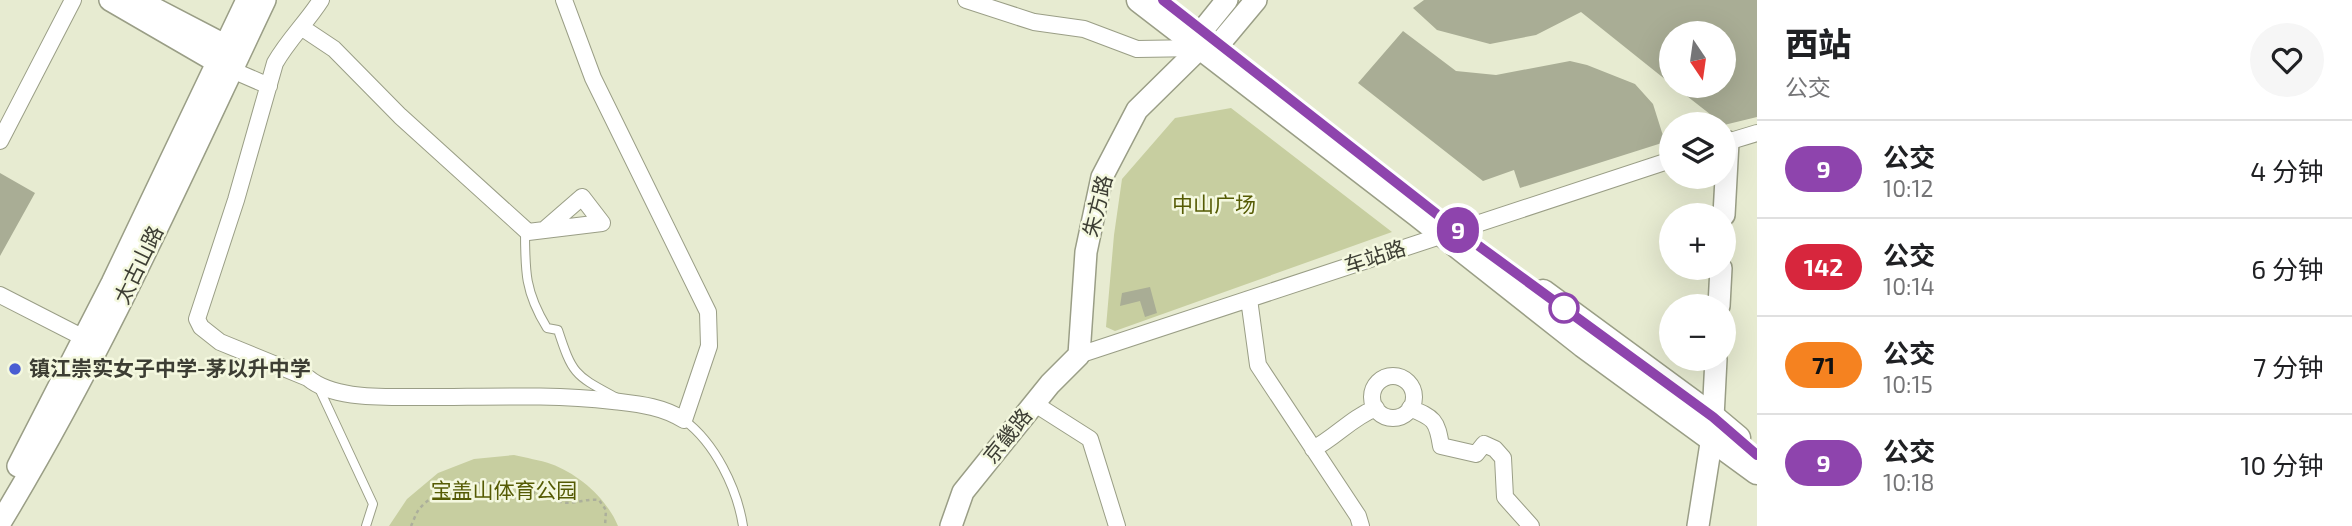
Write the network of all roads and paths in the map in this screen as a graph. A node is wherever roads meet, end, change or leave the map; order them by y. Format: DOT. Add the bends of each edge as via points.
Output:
graph roads {
  1 [pos="73,0"];
  2 [pos="110,0"];
  3 [pos="138,0"];
  4 [pos="247,0"];
  5 [pos="265,0"];
  6 [pos="321,0"];
  7 [pos="564,0"];
  8 [pos="966,0"];
  9 [pos="1139,0"];
  10 [pos="1163,0"];
  11 [pos="1227,0"];
  12 [pos="1256,0"];
  13 [pos="301,27"];
  14 [pos="1204,44"];
  15 [pos="228,58"];
  16 [pos="269,86"];
  17 [pos="1757,133"];
  18 [pos="1736,140"];
  19 [pos="0,141"];
  20 [pos="1659,164"];
  21 [pos="525,230"];
  22 [pos="544,230"];
  23 [pos="1450,232"];
  24 [pos="0,295"];
  25 [pos="1249,299"];
  26 [pos="84,338"];
  27 [pos="1079,355"];
  28 [pos="1715,371"];
  29 [pos="318,386"];
  30 [pos="626,403"];
  31 [pos="1035,404"];
  32 [pos="1376,408"];
  33 [pos="1410,408"];
  34 [pos="684,420"];
  35 [pos="1713,427"];
  36 [pos="1313,449"];
  37 [pos="1757,455"];
  38 [pos="1757,472"];
  39 [pos="0,501"];
  40 [pos="0,523"];
  41 [pos="366,526"];
  42 [pos="411,526"];
  43 [pos="605,526"];
  44 [pos="743,526"];
  45 [pos="951,526"];
  46 [pos="1117,526"];
  47 [pos="1361,526"];
  48 [pos="1531,526"];
  49 [pos="1698,526"];
  1 -- 19 [label="street"];
  2 -- 15 [label="street"];
  3 -- 15 [label="street"];
  4 -- 15 [label="street, 太古山路"];
  5 -- 15 [label="street, 太古山路"];
  6 -- 13 [label="street"];
  7 -- 34 [label="street" via="593,78 708,312 709,346"];
  8 -- 14 [label="street" via="1034,22 1084,29 1136,49"];
  9 -- 14 [label="main road"];
  10 -- 14 [label="main road"];
  11 -- 14 [label="street, 朱方路"];
  12 -- 14 [label="street, 朱方路"];
  13 -- 16 [label="street" via="275,63"];
  13 -- 21 [label="street" via="334,49"];
  14 -- 23 [label="main road"];
  14 -- 23 [label="main road" via="1307,131"];
  14 -- 27 [label="street, 朱方路" via="1137,110 1102,177 1086,252"];
  15 -- 16 [label="street"];
  15 -- 26 [label="street, 太古山路"];
  15 -- 40 [label="street, 太古山路" via="137,273"];
  16 -- 29 [label="street" via="197,319 220,342"];
  17 -- 18 [label="street"];
  20 -- 23 [label="street, 车站路"];
  21 -- 22 [label="street"];
  21 -- 30 [label="lane" via="525,276 534,306 547,328 558,330 569,363 580,378"];
  23 -- 25 [label="street, 车站路"];
  23 -- 35 [label="main road"];
  24 -- 26 [label="street"];
  25 -- 27 [label="street, 车站路"];
  25 -- 36 [label="street" via="1258,365"];
  26 -- 39 [label="street, 太古山路"];
  27 -- 31 [label="street, 京畿路"];
  28 -- 35 [label="street"];
  29 -- 30 [label="street" via="377,397 522,395"];
  29 -- 41 [label="lane" via="373,504"];
  30 -- 34 [label="street" via="659,408"];
  31 -- 45 [label="street, 京畿路" via="963,492"];
  31 -- 46 [label="street" via="1090,439"];
  32 -- 33 [label="street" via="1394,418"];
  32 -- 33 [label="street" via="1372,396 1376,384 1394,376 1411,386 1414,400"];
  32 -- 36 [label="street"];
  33 -- 48 [label="street" via="1435,421 1441,446 1476,454 1484,444 1495,449 1503,458 1505,497"];
  34 -- 44 [label="lane" via="726,470"];
  35 -- 37 [label="main road"];
  35 -- 38 [label="main road"];
  35 -- 49 [label="street"];
  36 -- 47 [label="street"];
  42 -- 43 [label="path" via="420,508 432,498 449,489 488,483 561,502 598,500 607,510"];
}
